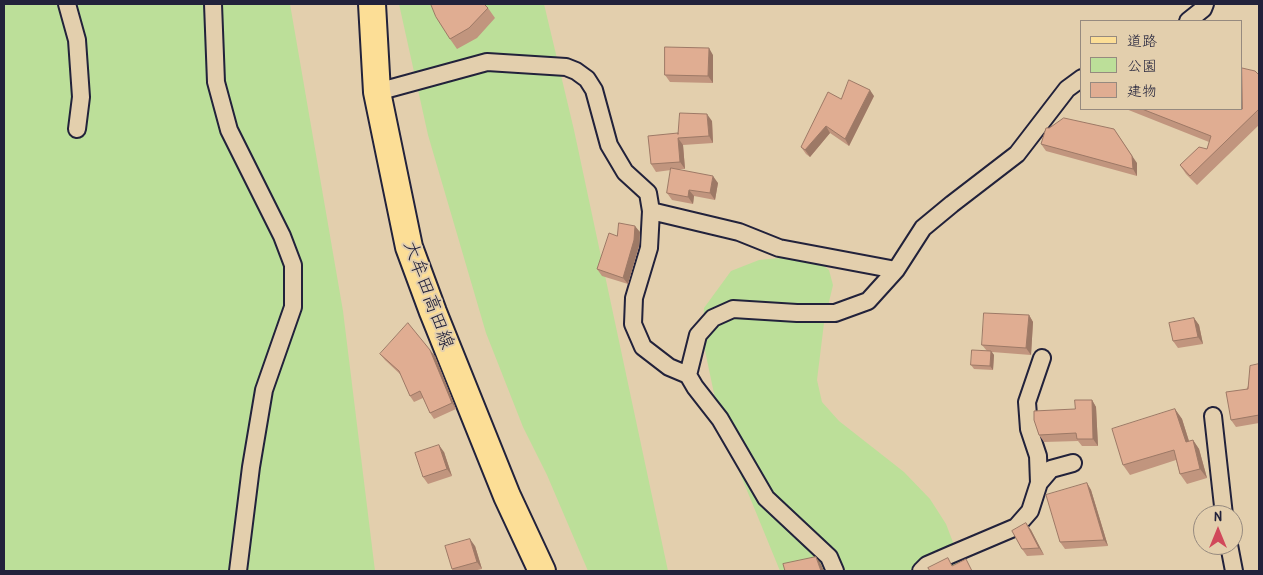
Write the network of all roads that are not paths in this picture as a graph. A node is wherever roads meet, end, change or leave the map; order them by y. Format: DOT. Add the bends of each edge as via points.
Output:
graph roads {
  1 [pos="67,4"];
  2 [pos="213,4"];
  3 [pos="372,4"];
  4 [pos="1205,4"];
  5 [pos="1189,20"];
  6 [pos="1080,79"];
  7 [pos="377,92"];
  8 [pos="78,129"];
  9 [pos="651,211"];
  10 [pos="896,270"];
  11 [pos="1042,358"];
  12 [pos="688,375"];
  13 [pos="1214,416"];
  14 [pos="1073,463"];
  15 [pos="1039,483"];
  16 [pos="1223,505"];
  17 [pos="1230,555"];
  18 [pos="238,571"];
  19 [pos="542,571"];
  20 [pos="835,571"];
  21 [pos="921,571"];
  22 [pos="1234,571"];
  1 -- 8 [label="street" via="77,40 81,97"];
  2 -- 18 [label="street" via="216,82 229,130 293,265 293,307 264,390"];
  3 -- 7 [label="main road, 大牟田高田線"];
  4 -- 5 [label="street"];
  6 -- 10 [label="street" via="1067,89 1017,154 923,228"];
  7 -- 9 [label="street" via="487,62 566,67 576,71 594,90 609,144 624,172 648,193"];
  7 -- 19 [label="main road, 大牟田高田線" via="409,248 432,312"];
  9 -- 10 [label="street" via="739,232 778,248"];
  9 -- 12 [label="street" via="649,248 634,298 633,324 643,348 669,367"];
  10 -- 12 [label="street" via="868,301 835,313 733,309 713,318 698,336"];
  11 -- 15 [label="street" via="1027,402 1029,429 1038,456"];
  12 -- 20 [label="street" via="720,419 766,498 829,557"];
  13 -- 16 [label="street"];
  14 -- 15 [label="street" via="1051,469"];
  15 -- 21 [label="street" via="1030,511 1016,527 942,558"];
  17 -- 22 [label="street"];
}
